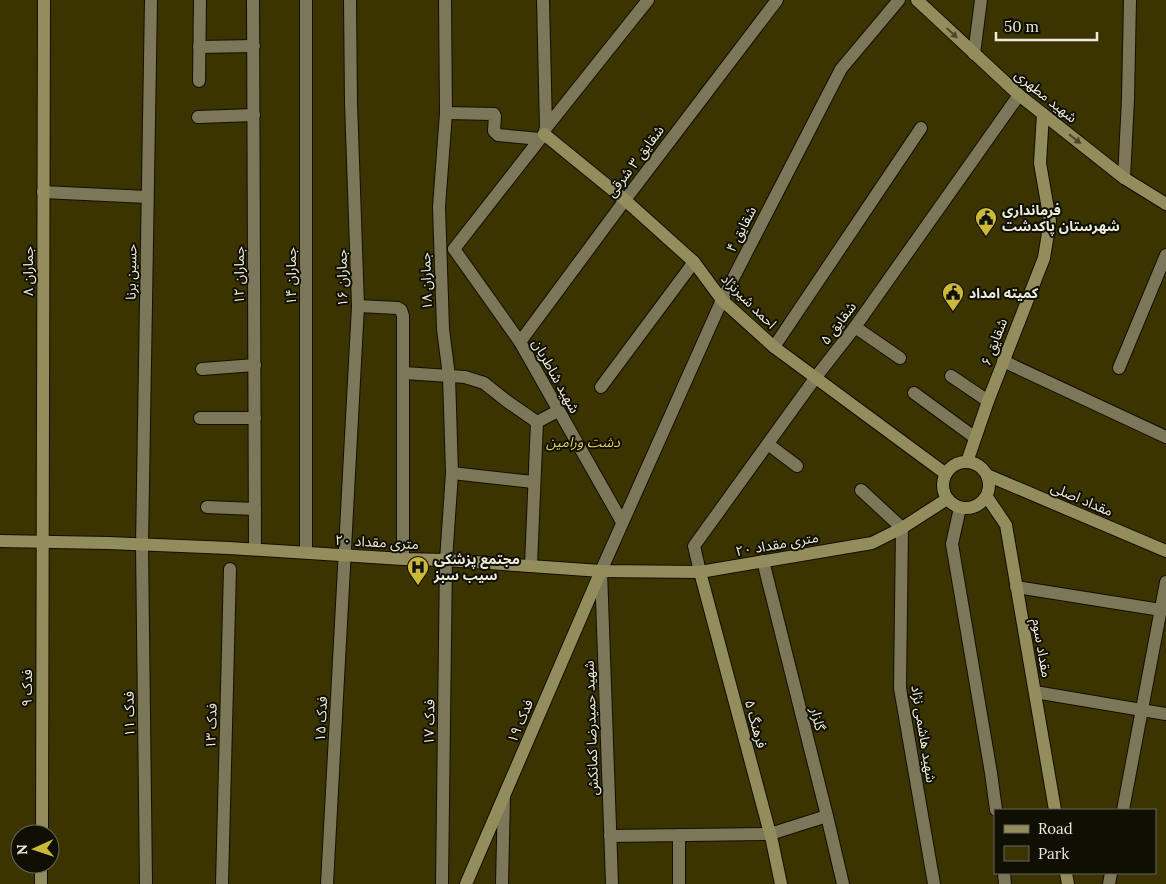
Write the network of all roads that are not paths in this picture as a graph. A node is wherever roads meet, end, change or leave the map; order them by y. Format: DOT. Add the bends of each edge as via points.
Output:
graph roads {
  1 [pos="44,0"];
  2 [pos="151,0"];
  3 [pos="200,0"];
  4 [pos="253,0"];
  5 [pos="306,0"];
  6 [pos="350,0"];
  7 [pos="445,0"];
  8 [pos="543,0"];
  9 [pos="648,0"];
  10 [pos="777,0"];
  11 [pos="899,0"];
  12 [pos="916,0"];
  13 [pos="981,0"];
  14 [pos="1130,0"];
  15 [pos="254,46"];
  16 [pos="199,48"];
  17 [pos="974,54"];
  18 [pos="199,81"];
  19 [pos="1019,95"];
  20 [pos="446,114"];
  21 [pos="1043,114"];
  22 [pos="254,115"];
  23 [pos="198,117"];
  24 [pos="921,128"];
  25 [pos="543,134"];
  26 [pos="1124,178"];
  27 [pos="43,192"];
  28 [pos="147,197"];
  29 [pos="625,200"];
  30 [pos="1166,204"];
  31 [pos="454,249"];
  32 [pos="440,250"];
  33 [pos="1166,254"];
  34 [pos="694,262"];
  35 [pos="722,300"];
  36 [pos="358,306"];
  37 [pos="855,327"];
  38 [pos="520,342"];
  39 [pos="774,347"];
  40 [pos="900,358"];
  41 [pos="1003,361"];
  42 [pos="255,365"];
  43 [pos="1119,368"];
  44 [pos="202,369"];
  45 [pos="404,374"];
  46 [pos="448,376"];
  47 [pos="951,376"];
  48 [pos="816,377"];
  49 [pos="601,387"];
  50 [pos="914,393"];
  51 [pos="988,401"];
  52 [pos="558,411"];
  53 [pos="200,418"];
  54 [pos="255,418"];
  55 [pos="537,422"];
  56 [pos="974,437"];
  57 [pos="1166,437"];
  58 [pos="768,444"];
  59 [pos="967,462"];
  60 [pos="797,466"];
  61 [pos="452,473"];
  62 [pos="946,474"];
  63 [pos="987,475"];
  64 [pos="533,482"];
  65 [pos="861,490"];
  66 [pos="987,497"];
  67 [pos="947,500"];
  68 [pos="207,506"];
  69 [pos="960,508"];
  70 [pos="255,509"];
  71 [pos="622,522"];
  72 [pos="902,528"];
  73 [pos="0,541"];
  74 [pos="43,542"];
  75 [pos="142,545"];
  76 [pos="255,550"];
  77 [pos="1166,551"];
  78 [pos="306,552"];
  79 [pos="345,555"];
  80 [pos="403,559"];
  81 [pos="446,560"];
  82 [pos="763,561"];
  83 [pos="531,565"];
  84 [pos="230,569"];
  85 [pos="601,571"];
  86 [pos="700,572"];
  87 [pos="1166,582"];
  88 [pos="1016,587"];
  89 [pos="1160,610"];
  90 [pos="1035,692"];
  91 [pos="1142,709"];
  92 [pos="1166,714"];
  93 [pos="504,796"];
  94 [pos="996,809"];
  95 [pos="1055,809"];
  96 [pos="1123,809"];
  97 [pos="827,816"];
  98 [pos="42,824"];
  99 [pos="770,834"];
  100 [pos="679,835"];
  101 [pos="610,836"];
  102 [pos="146,884"];
  103 [pos="222,884"];
  104 [pos="327,884"];
  105 [pos="442,884"];
  106 [pos="466,884"];
  107 [pos="502,884"];
  108 [pos="612,884"];
  109 [pos="679,884"];
  110 [pos="781,884"];
  111 [pos="843,884"];
  112 [pos="934,884"];
  1 -- 27 [label="street, جماران ۸"];
  2 -- 28 [label="street, حسین برنا"];
  3 -- 16 [label="street"];
  4 -- 15 [label="street, جماران ۱۲"];
  5 -- 78 [label="street, جماران ۱۴"];
  6 -- 36 [label="street, جماران ۱۶"];
  7 -- 20 [label="street, جماران ۱۸"];
  8 -- 25 [label="street"];
  9 -- 25 [label="street"];
  10 -- 29 [label="street, شقایق ۳ شرقی"];
  11 -- 35 [label="street, شقایق ۴" via="841,69"];
  12 -- 17 [label="street, شهید مطهری, one-way"];
  13 -- 17 [label="street"];
  14 -- 26 [label="street"];
  15 -- 16 [label="street"];
  15 -- 22 [label="street, جماران ۱۲"];
  16 -- 18 [label="street"];
  17 -- 19 [label="street, شهید مطهری"];
  19 -- 21 [label="street, شهید مطهری"];
  19 -- 37 [label="street, شقایق ۵"];
  20 -- 25 [label="street" via="494,114 494,131 498,136"];
  20 -- 32 [label="street, جماران ۱۸" via="439,207"];
  21 -- 26 [label="street, شهید مطهری, one-way"];
  21 -- 41 [label="street, شقایق ۶" via="1040,163 1050,220 1044,258"];
  22 -- 23 [label="street"];
  22 -- 42 [label="street, جماران ۱۲"];
  24 -- 39 [label="street"];
  25 -- 29 [label="street, احمد شیرنژاد"];
  25 -- 31 [label="street"];
  26 -- 30 [label="street, شهید مطهری"];
  27 -- 28 [label="street"];
  27 -- 74 [label="street, جماران ۸"];
  28 -- 75 [label="street, حسین برنا"];
  29 -- 34 [label="street, احمد شیرنژاد"];
  29 -- 38 [label="street, شقایق ۳ شرقی"];
  31 -- 32 [label="street"];
  31 -- 38 [label="street, شهید شاطریان"];
  32 -- 46 [label="street, جماران ۱۸"];
  33 -- 43 [label="street"];
  34 -- 35 [label="street, احمد شیرنژاد"];
  34 -- 49 [label="street"];
  35 -- 39 [label="street, احمد شیرنژاد"];
  35 -- 71 [label="street, شقایق ۴"];
  36 -- 45 [label="street" via="401,310"];
  36 -- 79 [label="street, جماران ۱۶"];
  37 -- 40 [label="street"];
  37 -- 48 [label="street, شقایق ۵"];
  38 -- 52 [label="street, شهید شاطریان"];
  39 -- 48 [label="street, احمد شیرنژاد"];
  41 -- 51 [label="street, شقایق ۶"];
  41 -- 57 [label="street"];
  42 -- 44 [label="street"];
  42 -- 54 [label="street, جماران ۱۲"];
  45 -- 46 [label="street"];
  45 -- 80 [label="street"];
  46 -- 55 [label="street" via="484,383"];
  46 -- 61 [label="street, جماران ۱۸"];
  47 -- 51 [label="street"];
  48 -- 58 [label="street, شقایق ۵"];
  48 -- 62 [label="street, احمد شیرنژاد"];
  50 -- 56 [label="street"];
  51 -- 56 [label="street, شقایق ۶"];
  52 -- 55 [label="street"];
  52 -- 71 [label="street, شهید شاطریان"];
  53 -- 54 [label="street"];
  54 -- 70 [label="street, جماران ۱۲"];
  55 -- 64 [label="street"];
  56 -- 59 [label="street, شقایق ۶"];
  58 -- 60 [label="street"];
  58 -- 86 [label="street, شقایق ۵" via="694,546"];
  59 -- 62 [label="street" via="958,463"];
  59 -- 63 [label="street" via="982,468"];
  61 -- 64 [label="street"];
  61 -- 81 [label="street, جماران ۱۸"];
  62 -- 67 [label="street" via="943,483"];
  63 -- 66 [label="street"];
  63 -- 77 [label="street, مقداد اصلی"];
  64 -- 83 [label="street"];
  65 -- 72 [label="street"];
  66 -- 69 [label="street" via="975,507"];
  66 -- 88 [label="street, مقداد سوم" via="1006,525"];
  67 -- 69 [label="street"];
  67 -- 72 [label="street, ۲۰ متری مقداد"];
  68 -- 70 [label="street"];
  69 -- 94 [label="street" via="952,544"];
  70 -- 76 [label="street, جماران ۱۲"];
  71 -- 85 [label="street, شقایق ۴"];
  72 -- 82 [label="street, ۲۰ متری مقداد" via="872,543"];
  72 -- 112 [label="street, شهید هاشمی نژاد" via="900,688"];
  73 -- 74 [label="street, ۲۰ متری مقداد"];
  74 -- 75 [label="street, ۲۰ متری مقداد"];
  74 -- 98 [label="street, فدک ۹"];
  75 -- 76 [label="street, ۲۰ متری مقداد"];
  75 -- 102 [label="street, فدک ۱۱"];
  76 -- 78 [label="street, ۲۰ متری مقداد"];
  78 -- 79 [label="street, ۲۰ متری مقداد"];
  79 -- 80 [label="street, ۲۰ متری مقداد"];
  79 -- 104 [label="street, فدک ۱۵"];
  80 -- 81 [label="street, ۲۰ متری مقداد"];
  81 -- 83 [label="street, ۲۰ متری مقداد"];
  81 -- 105 [label="street, فدک ۱۷"];
  82 -- 86 [label="street, ۲۰ متری مقداد"];
  82 -- 97 [label="street, گلزار"];
  83 -- 85 [label="street, ۲۰ متری مقداد"];
  84 -- 103 [label="street, فدک ۱۳"];
  85 -- 86 [label="street, ۲۰ متری مقداد"];
  85 -- 93 [label="street, فدک ۱۹"];
  85 -- 101 [label="street, شهید حمیدرضا کمانکش"];
  86 -- 99 [label="street, فرهنگ ۵"];
  87 -- 89 [label="street"];
  88 -- 89 [label="street"];
  88 -- 90 [label="street, مقداد سوم"];
  89 -- 91 [label="street"];
  90 -- 91 [label="street"];
  90 -- 95 [label="street, مقداد سوم"];
  91 -- 92 [label="street"];
  91 -- 96 [label="street"];
  93 -- 106 [label="street, فدک ۱۹"];
  93 -- 107 [label="street"];
  97 -- 99 [label="street"];
  97 -- 111 [label="street, گلزار"];
  99 -- 100 [label="street"];
  99 -- 110 [label="street, فرهنگ ۵"];
  100 -- 101 [label="street"];
  100 -- 109 [label="street"];
  101 -- 108 [label="street, شهید حمیدرضا کمانکش"];
}
